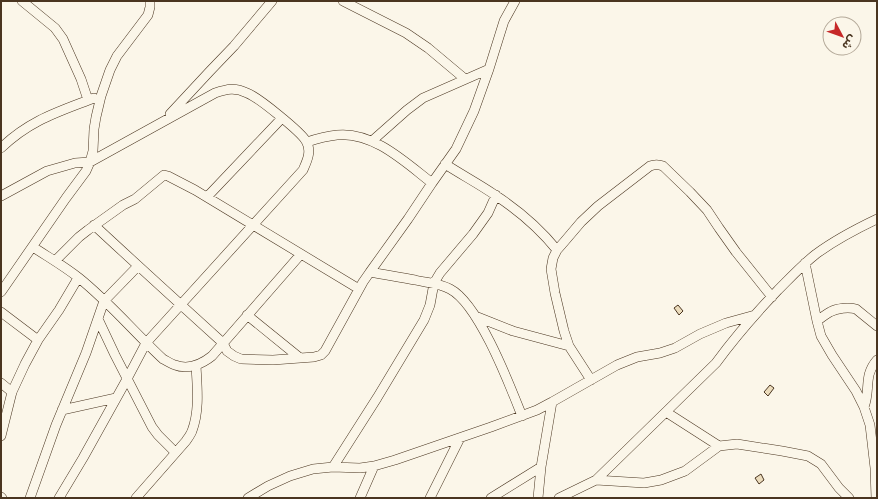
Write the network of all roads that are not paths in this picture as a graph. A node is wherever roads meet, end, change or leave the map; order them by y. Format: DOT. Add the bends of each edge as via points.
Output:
graph roads {
  1 [pos="22,1"];
  2 [pos="150,1"];
  3 [pos="272,1"];
  4 [pos="343,1"];
  5 [pos="515,1"];
  6 [pos="489,69"];
  7 [pos="465,79"];
  8 [pos="101,96"];
  9 [pos="88,100"];
  10 [pos="282,118"];
  11 [pos="164,121"];
  12 [pos="306,142"];
  13 [pos="372,142"];
  14 [pos="1,148"];
  15 [pos="90,162"];
  16 [pos="445,164"];
  17 [pos="432,183"];
  18 [pos="496,195"];
  19 [pos="1,196"];
  20 [pos="207,197"];
  21 [pos="877,219"];
  22 [pos="94,225"];
  23 [pos="253,226"];
  24 [pos="33,247"];
  25 [pos="557,250"];
  26 [pos="301,254"];
  27 [pos="55,261"];
  28 [pos="804,263"];
  29 [pos="138,266"];
  30 [pos="370,272"];
  31 [pos="78,278"];
  32 [pos="434,283"];
  33 [pos="359,289"];
  34 [pos="1,292"];
  35 [pos="772,297"];
  36 [pos="104,301"];
  37 [pos="181,304"];
  38 [pos="1,312"];
  39 [pos="247,315"];
  40 [pos="755,315"];
  41 [pos="475,316"];
  42 [pos="98,318"];
  43 [pos="817,321"];
  44 [pos="877,326"];
  45 [pos="38,340"];
  46 [pos="146,343"];
  47 [pos="223,343"];
  48 [pos="569,346"];
  49 [pos="300,358"];
  50 [pos="877,360"];
  51 [pos="196,365"];
  52 [pos="127,379"];
  53 [pos="591,380"];
  54 [pos="1,383"];
  55 [pos="12,392"];
  56 [pos="116,398"];
  57 [pos="552,402"];
  58 [pos="864,406"];
  59 [pos="62,410"];
  60 [pos="666,412"];
  61 [pos="522,416"];
  62 [pos="1,436"];
  63 [pos="460,438"];
  64 [pos="719,446"];
  65 [pos="175,452"];
  66 [pos="374,466"];
  67 [pos="333,467"];
  68 [pos="541,467"];
  69 [pos="596,480"];
  70 [pos="30,498"];
  71 [pos="59,498"];
  72 [pos="136,498"];
  73 [pos="248,498"];
  74 [pos="360,498"];
  75 [pos="430,498"];
  76 [pos="491,498"];
  77 [pos="538,498"];
  78 [pos="559,498"];
  79 [pos="849,498"];
  80 [pos="876,498"];
  1 -- 9 [label="street" via="55,28 63,39"];
  2 -- 8 [label="street" via="148,15 117,56"];
  3 -- 11 [label="street"];
  4 -- 7 [label="street" via="406,33"];
  5 -- 6 [label="street" via="504,21"];
  6 -- 7 [label="street"];
  6 -- 16 [label="street" via="474,111 456,149"];
  7 -- 13 [label="street" via="423,98"];
  8 -- 9 [label="street"];
  8 -- 15 [label="street"];
  9 -- 14 [label="street" via="46,116 11,138"];
  10 -- 11 [label="street" via="248,93 228,89 215,93"];
  10 -- 12 [label="street"];
  10 -- 20 [label="street"];
  11 -- 15 [label="street"];
  12 -- 13 [label="street" via="337,135 351,135"];
  12 -- 23 [label="street" via="309,158 303,170"];
  13 -- 17 [label="street" via="410,165"];
  15 -- 19 [label="street" via="75,163 47,171"];
  15 -- 24 [label="street" via="80,181"];
  16 -- 17 [label="street"];
  16 -- 18 [label="street"];
  17 -- 30 [label="street"];
  18 -- 25 [label="street" via="546,237"];
  18 -- 32 [label="street" via="488,213"];
  20 -- 22 [label="street" via="164,175 135,199"];
  20 -- 23 [label="street"];
  21 -- 28 [label="street" via="847,234"];
  22 -- 27 [label="street"];
  22 -- 29 [label="street"];
  23 -- 26 [label="street"];
  23 -- 37 [label="street"];
  24 -- 27 [label="street"];
  24 -- 34 [label="street"];
  25 -- 35 [label="street" via="598,206 650,166 659,164 707,210"];
  25 -- 48 [label="street" via="551,269"];
  26 -- 33 [label="street"];
  26 -- 39 [label="street"];
  27 -- 31 [label="street"];
  28 -- 35 [label="street"];
  28 -- 43 [label="street"];
  29 -- 36 [label="street"];
  29 -- 37 [label="street"];
  30 -- 32 [label="street"];
  30 -- 33 [label="street"];
  31 -- 36 [label="street"];
  31 -- 45 [label="street"];
  32 -- 41 [label="street" via="457,294"];
  32 -- 67 [label="street" via="424,320"];
  33 -- 49 [label="street" via="325,351 314,357"];
  35 -- 40 [label="street"];
  36 -- 42 [label="street"];
  36 -- 46 [label="street"];
  37 -- 46 [label="street"];
  37 -- 47 [label="street"];
  38 -- 45 [label="street"];
  39 -- 47 [label="street"];
  39 -- 49 [label="street"];
  40 -- 53 [label="street" via="700,334 675,348 617,365"];
  40 -- 60 [label="street" via="716,363"];
  41 -- 48 [label="street" via="513,331"];
  41 -- 61 [label="street" via="498,359"];
  42 -- 52 [label="street"];
  42 -- 59 [label="street"];
  43 -- 44 [label="street" via="831,311 852,308"];
  43 -- 58 [label="street" via="821,336"];
  45 -- 55 [label="street"];
  46 -- 51 [label="street" via="175,366"];
  46 -- 52 [label="street"];
  47 -- 49 [label="street" via="227,351 241,359"];
  47 -- 51 [label="street" via="206,361"];
  48 -- 53 [label="street"];
  50 -- 58 [label="street" via="867,380 867,399"];
  51 -- 65 [label="street" via="198,402 195,422 186,441"];
  52 -- 56 [label="street"];
  52 -- 65 [label="street" via="152,427"];
  53 -- 57 [label="street"];
  54 -- 55 [label="street"];
  55 -- 62 [label="street"];
  56 -- 59 [label="street"];
  56 -- 71 [label="street"];
  57 -- 61 [label="street"];
  57 -- 68 [label="street"];
  58 -- 80 [label="street" via="870,426"];
  59 -- 70 [label="street"];
  60 -- 64 [label="street"];
  60 -- 69 [label="street"];
  61 -- 63 [label="street"];
  63 -- 66 [label="street"];
  63 -- 75 [label="street"];
  64 -- 69 [label="street" via="685,471 661,480 644,483"];
  64 -- 79 [label="street" via="737,444 808,456 821,464"];
  65 -- 72 [label="street"];
  66 -- 67 [label="street"];
  66 -- 74 [label="street"];
  67 -- 73 [label="street" via="312,469 290,476"];
  68 -- 76 [label="street"];
  68 -- 77 [label="street"];
  69 -- 78 [label="street"];
}
